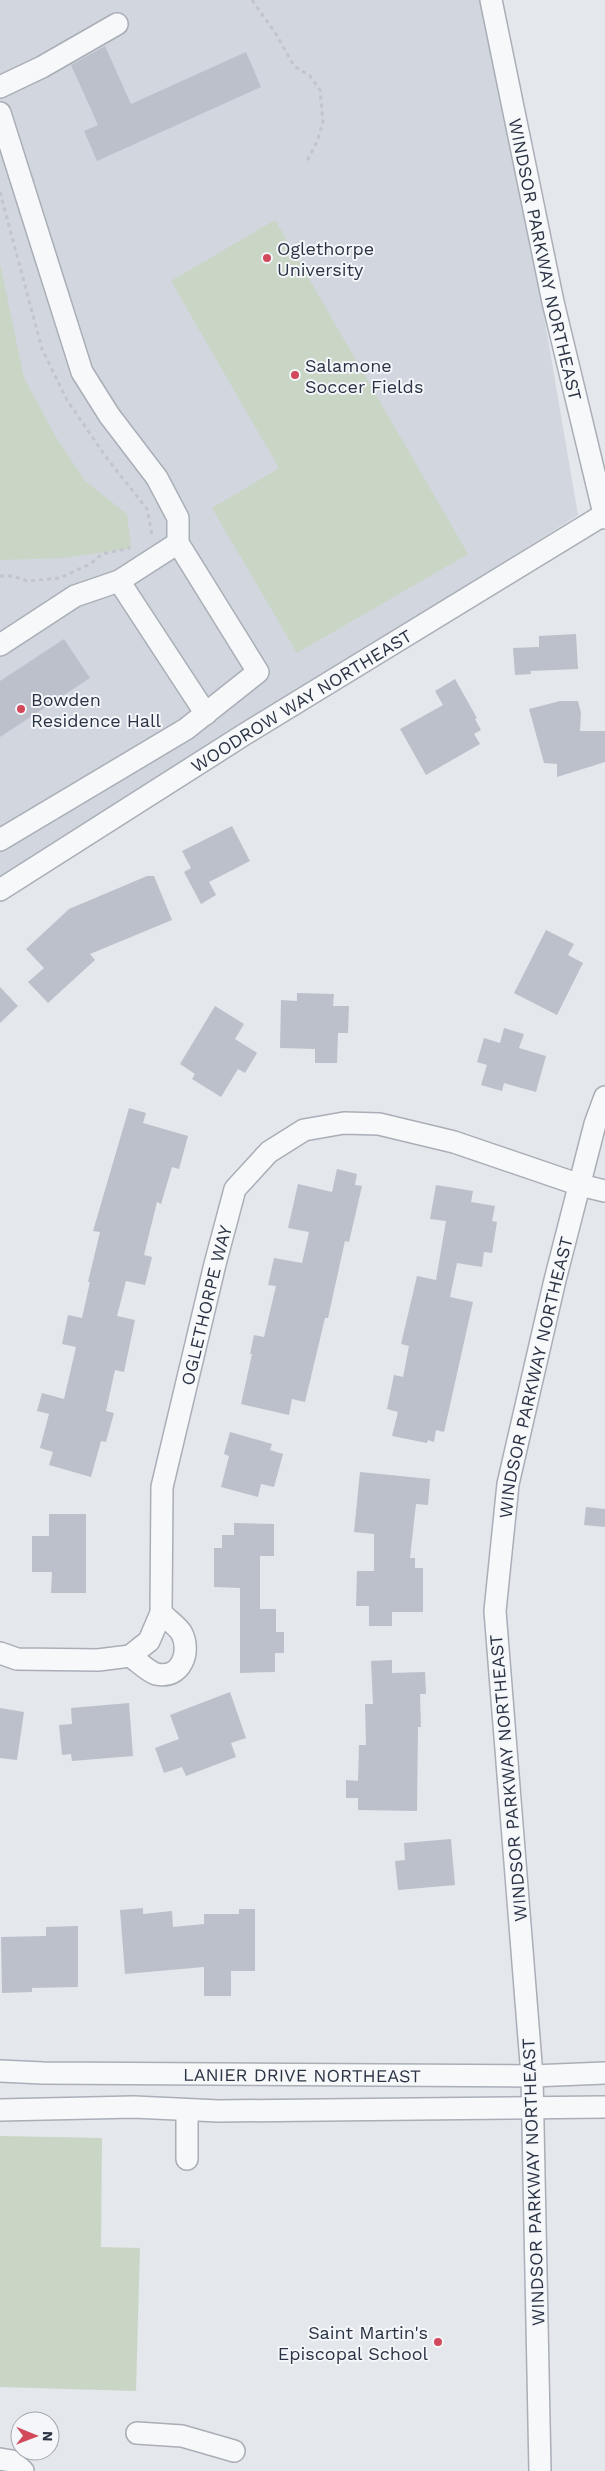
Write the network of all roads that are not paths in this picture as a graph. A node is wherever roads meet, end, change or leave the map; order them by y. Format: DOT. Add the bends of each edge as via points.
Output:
graph roads {
  1 [pos="491,0"];
  2 [pos="117,24"];
  3 [pos="0,87"];
  4 [pos="0,113"];
  5 [pos="605,516"];
  6 [pos="178,543"];
  7 [pos="120,580"];
  8 [pos="0,645"];
  9 [pos="206,714"];
  10 [pos="0,840"];
  11 [pos="0,890"];
  12 [pos="605,1097"];
  13 [pos="580,1185"];
  14 [pos="605,1191"];
  15 [pos="161,1613"];
  16 [pos="0,1653"];
  17 [pos="130,1656"];
  18 [pos="0,2071"];
  19 [pos="134,2072"];
  20 [pos="605,2073"];
  21 [pos="532,2076"];
  22 [pos="134,2107"];
  23 [pos="605,2107"];
  24 [pos="533,2108"];
  25 [pos="0,2110"];
  26 [pos="187,2110"];
  27 [pos="187,2159"];
  28 [pos="137,2433"];
  29 [pos="234,2451"];
  30 [pos="0,2459"];
  31 [pos="23,2471"];
  32 [pos="540,2471"];
  1 -- 5 [label="street, WINDSOR PARKWAY NORTHEAST" via="553,302"];
  2 -- 3 [label="street"];
  4 -- 6 [label="street" via="82,372 109,415 157,478 178,518"];
  5 -- 11 [label="street, WOODROW WAY NORTHEAST" via="245,734"];
  6 -- 7 [label="street"];
  6 -- 9 [label="street" via="258,672"];
  7 -- 8 [label="street" via="74,596"];
  7 -- 9 [label="street"];
  9 -- 10 [label="street"];
  12 -- 13 [label="street, WINDSOR PARKWAY NORTHEAST"];
  13 -- 14 [label="street, OGLETHORPE WAY"];
  13 -- 15 [label="street, OGLETHORPE WAY" via="454,1142 379,1124 344,1123 304,1130 269,1152 235,1190 162,1487"];
  13 -- 21 [label="street, WINDSOR PARKWAY NORTHEAST" via="508,1484 495,1611"];
  15 -- 17 [label="street, OGLETHORPE WAY" via="149,1641"];
  15 -- 17 [label="street" via="180,1631 186,1645 186,1656 179,1667 169,1674 155,1674"];
  16 -- 17 [label="street" via="26,1659 98,1660"];
  18 -- 19 [label="street, LANIER DRIVE NORTHEAST"];
  19 -- 21 [label="street, LANIER DRIVE NORTHEAST"];
  19 -- 22 [label="street"];
  20 -- 21 [label="street, LANIER DRIVE NORTHEAST"];
  21 -- 24 [label="street, WINDSOR PARKWAY NORTHEAST"];
  22 -- 25 [label="street, LANIER DRIVE NORTHEAST"];
  22 -- 26 [label="street, LANIER DRIVE NORTHEAST"];
  23 -- 24 [label="street, LANIER DRIVE NORTHEAST"];
  24 -- 26 [label="street, LANIER DRIVE NORTHEAST"];
  24 -- 32 [label="street, WINDSOR PARKWAY NORTHEAST"];
  26 -- 27 [label="street"];
  28 -- 29 [label="street" via="182,2436"];
  30 -- 31 [label="street" via="12,2461"];
}
